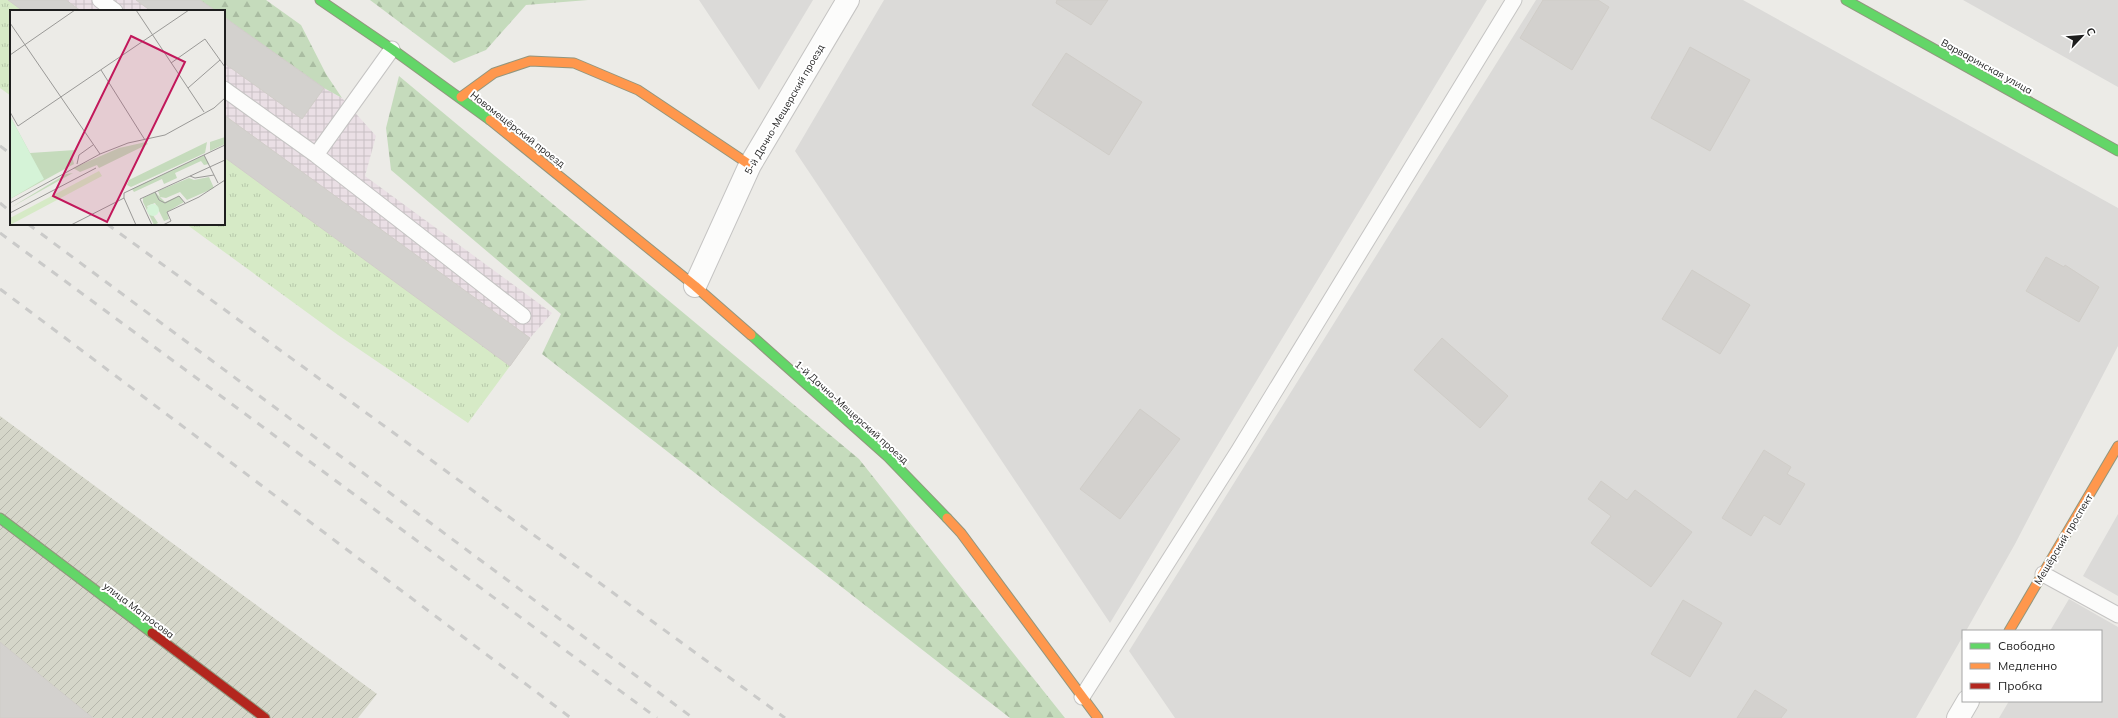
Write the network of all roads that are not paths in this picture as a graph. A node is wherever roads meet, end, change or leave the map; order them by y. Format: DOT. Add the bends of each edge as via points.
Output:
graph roads {
  1 [pos="100,0"];
  2 [pos="320,0"];
  3 [pos="848,0"];
  4 [pos="1514,0"];
  5 [pos="1846,0"];
  6 [pos="114,10"];
  7 [pos="392,49"];
  8 [pos="225,90"];
  9 [pos="461,97"];
  10 [pos="2118,151"];
  11 [pos="316,156"];
  12 [pos="750,165"];
  13 [pos="695,286"];
  14 [pos="523,316"];
  15 [pos="2118,446"];
  16 [pos="0,518"];
  17 [pos="2043,574"];
  18 [pos="2118,615"];
  19 [pos="2010,630"];
  20 [pos="1082,697"];
  21 [pos="1967,702"];
  22 [pos="265,718"];
  23 [pos="1098,718"];
  24 [pos="1958,718"];
  1 -- 6 [label="lane"];
  2 -- 7 [label="street, Новомещёрский проезд"];
  3 -- 12 [label="street, 5-й Дачно-Мещерский проезд"];
  4 -- 20 [label="lane" via="1239,450"];
  5 -- 10 [label="street, Варваринская улица"];
  7 -- 9 [label="street, Новомещёрский проезд"];
  7 -- 11 [label="lane"];
  8 -- 11 [label="lane"];
  9 -- 12 [label="street" via="494,73 530,61 574,63 638,90"];
  9 -- 13 [label="street, Новомещёрский проезд"];
  11 -- 14 [label="lane"];
  12 -- 13 [label="street, 5-й Дачно-Мещерский проезд"];
  13 -- 20 [label="street, 1-й Дачно-Мещерский проезд" via="888,457 961,533"];
  15 -- 17 [label="street, Мещёрский проспект"];
  16 -- 22 [label="street, улица Матросова"];
  17 -- 18 [label="lane"];
  17 -- 19 [label="street, Мещёрский проспект"];
  20 -- 23 [label="street, 1-й Дачно-Мещерский проезд"];
  21 -- 24 [label="street"];
}
